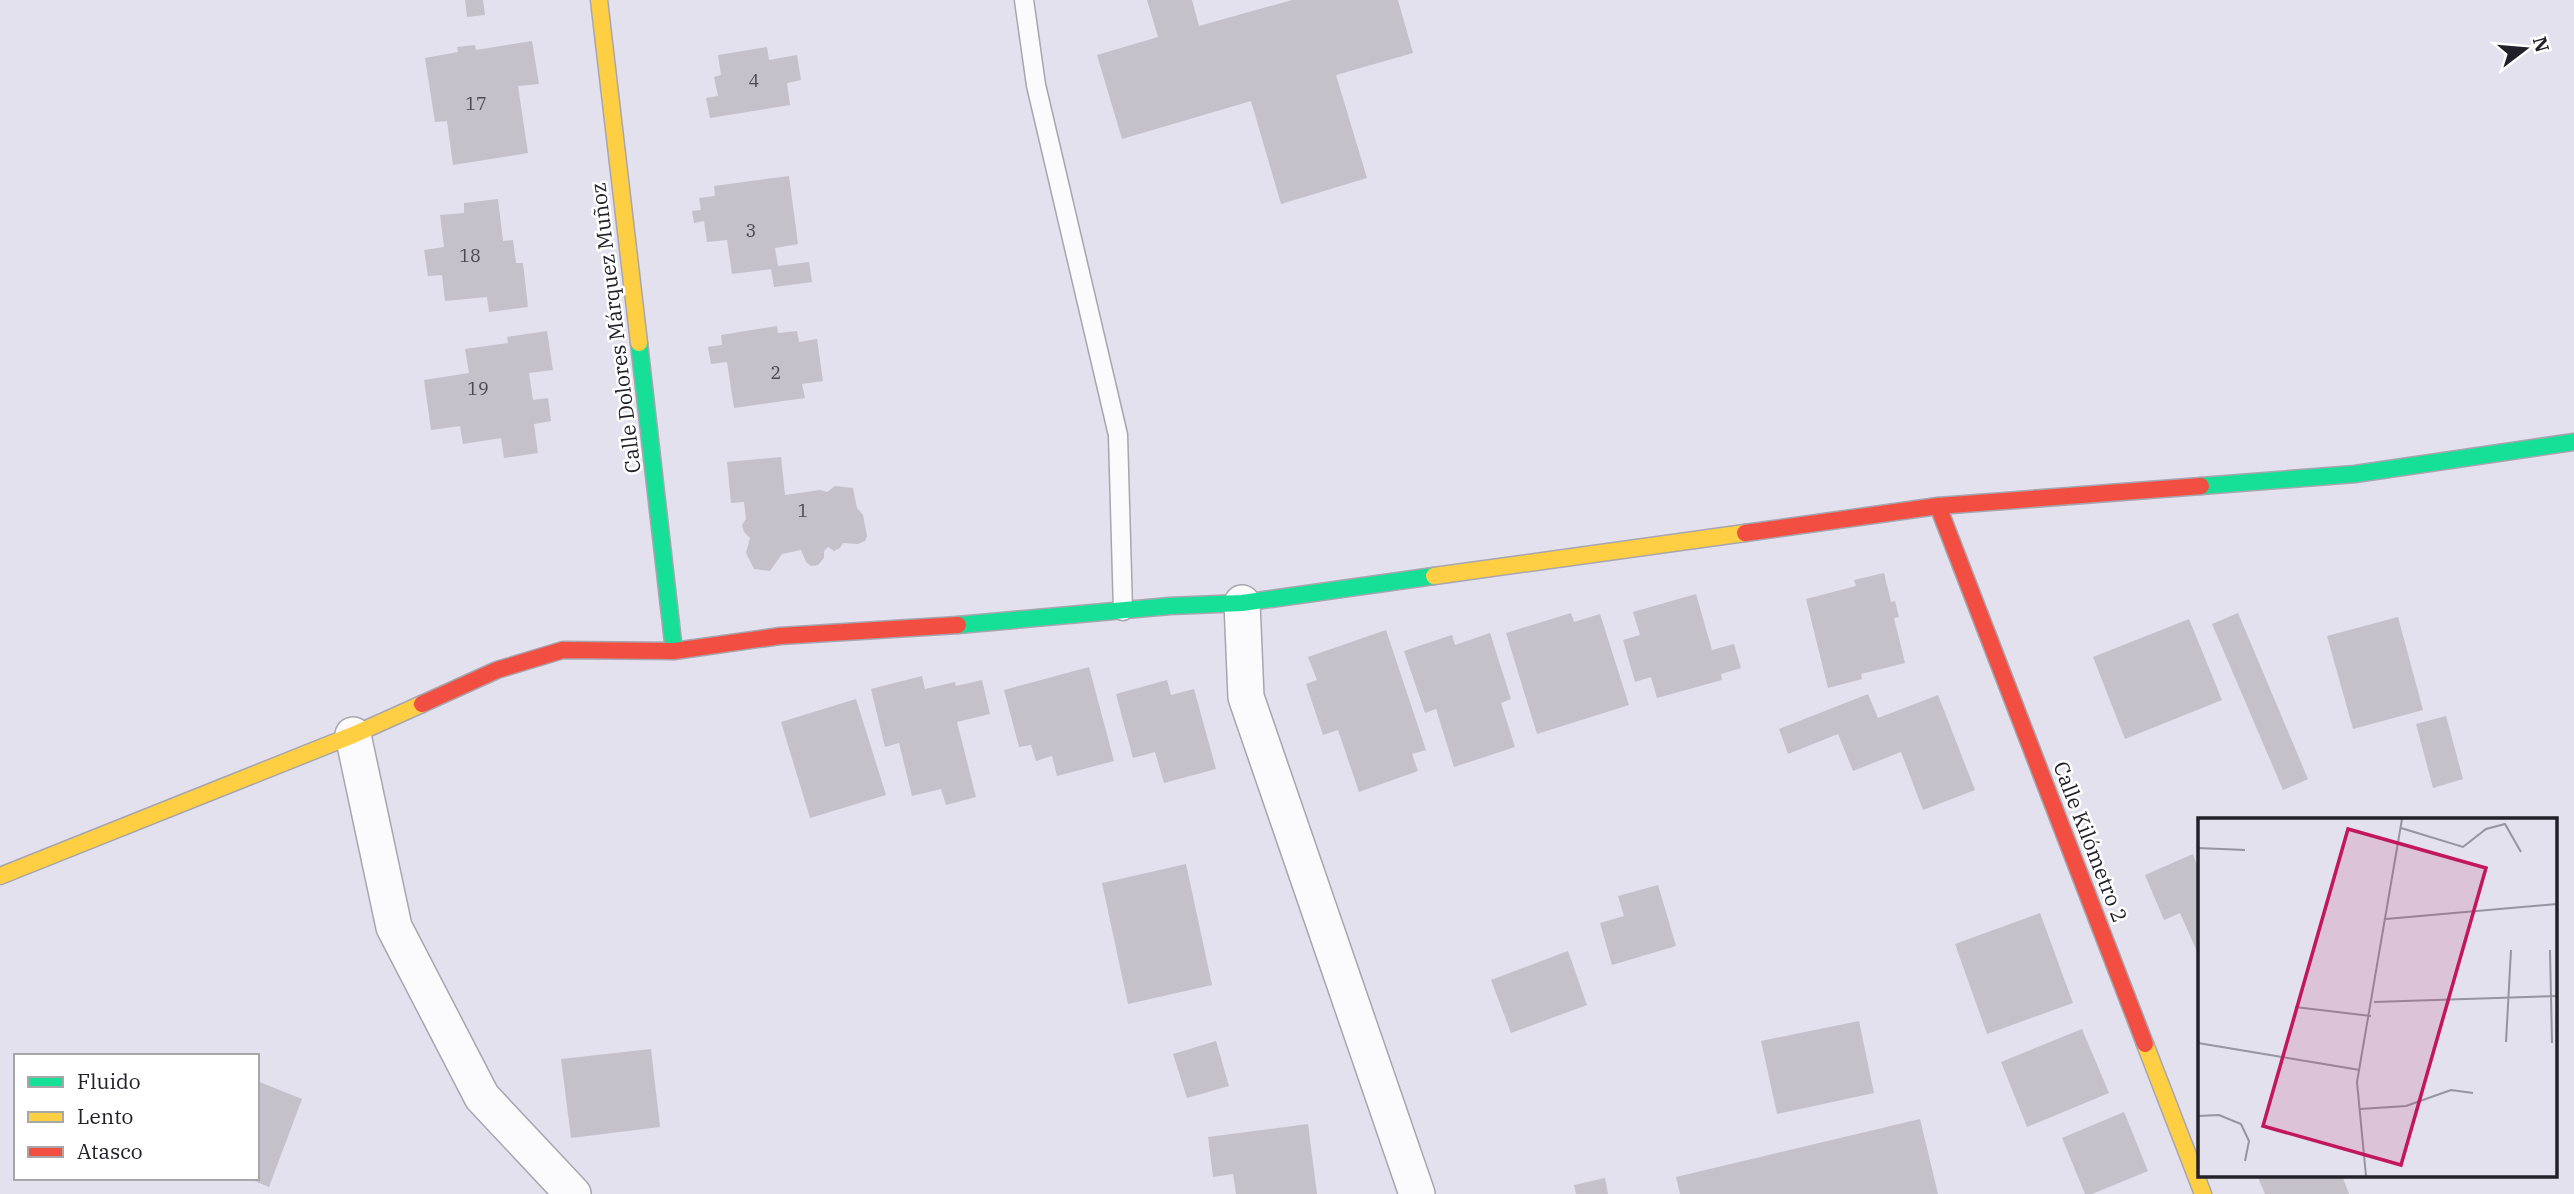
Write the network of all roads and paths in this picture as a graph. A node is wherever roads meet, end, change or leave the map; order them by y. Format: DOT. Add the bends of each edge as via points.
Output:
graph roads {
  1 [pos="599,0"];
  2 [pos="1024,0"];
  3 [pos="2574,442"];
  4 [pos="1938,506"];
  5 [pos="1242,603"];
  6 [pos="1124,611"];
  7 [pos="674,651"];
  8 [pos="354,735"];
  9 [pos="0,876"];
  10 [pos="573,1194"];
  11 [pos="1417,1194"];
  12 [pos="2203,1194"];
  1 -- 7 [label="street, Calle Dolores Márquez Muñoz"];
  2 -- 6 [label="lane" via="1036,85 1118,435"];
  3 -- 4 [label="street" via="2355,474"];
  4 -- 5 [label="street"];
  4 -- 12 [label="street, Calle Kilómetro 2"];
  5 -- 6 [label="street"];
  5 -- 11 [label="street" via="1246,697"];
  6 -- 7 [label="street" via="780,636"];
  7 -- 8 [label="street" via="563,650 496,670"];
  8 -- 9 [label="street"];
  8 -- 10 [label="street" via="394,927 482,1097"];
}
